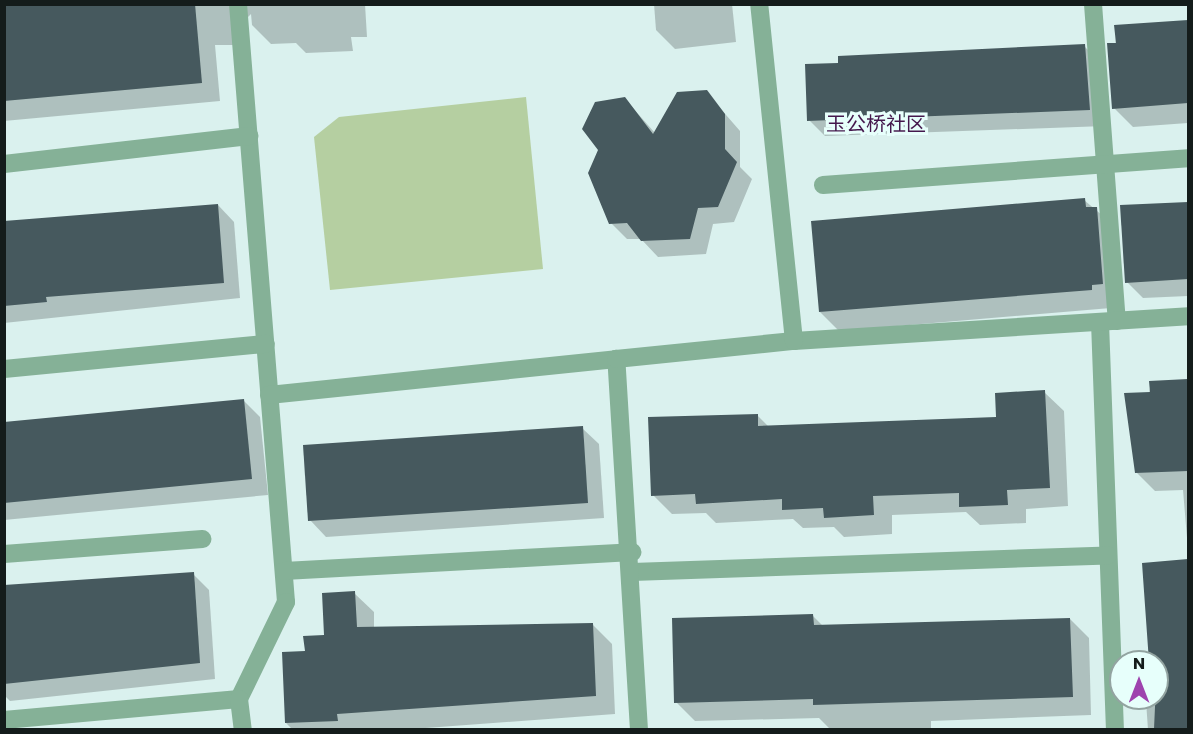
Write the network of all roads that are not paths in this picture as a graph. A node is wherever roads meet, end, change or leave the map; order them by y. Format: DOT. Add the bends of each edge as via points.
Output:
graph roads {
  1 [pos="238,4"];
  2 [pos="759,4"];
  3 [pos="1093,4"];
  4 [pos="249,136"];
  5 [pos="1188,158"];
  6 [pos="4,164"];
  7 [pos="1105,164"];
  8 [pos="823,185"];
  9 [pos="1188,316"];
  10 [pos="1108,321"];
  11 [pos="794,341"];
  12 [pos="266,344"];
  13 [pos="616,359"];
  14 [pos="4,369"];
  15 [pos="269,395"];
  16 [pos="202,539"];
  17 [pos="632,552"];
  18 [pos="4,554"];
  19 [pos="1108,555"];
  20 [pos="284,571"];
  21 [pos="632,572"];
  22 [pos="239,699"];
  23 [pos="4,720"];
  24 [pos="243,729"];
  25 [pos="639,729"];
  26 [pos="1115,729"];
  1 -- 4 [label="street"];
  2 -- 11 [label="street"];
  3 -- 7 [label="street"];
  4 -- 6 [label="street"];
  4 -- 12 [label="street"];
  5 -- 7 [label="street"];
  7 -- 8 [label="street"];
  7 -- 10 [label="street"];
  9 -- 10 [label="street"];
  10 -- 11 [label="street"];
  10 -- 19 [label="street"];
  11 -- 13 [label="street"];
  12 -- 14 [label="street"];
  12 -- 15 [label="street"];
  13 -- 15 [label="street"];
  13 -- 17 [label="street"];
  15 -- 20 [label="street"];
  16 -- 18 [label="street"];
  17 -- 20 [label="street"];
  17 -- 21 [label="street"];
  19 -- 21 [label="street"];
  19 -- 26 [label="street"];
  20 -- 22 [label="street" via="286,602"];
  21 -- 25 [label="street"];
  22 -- 23 [label="street"];
  22 -- 24 [label="street"];
}
